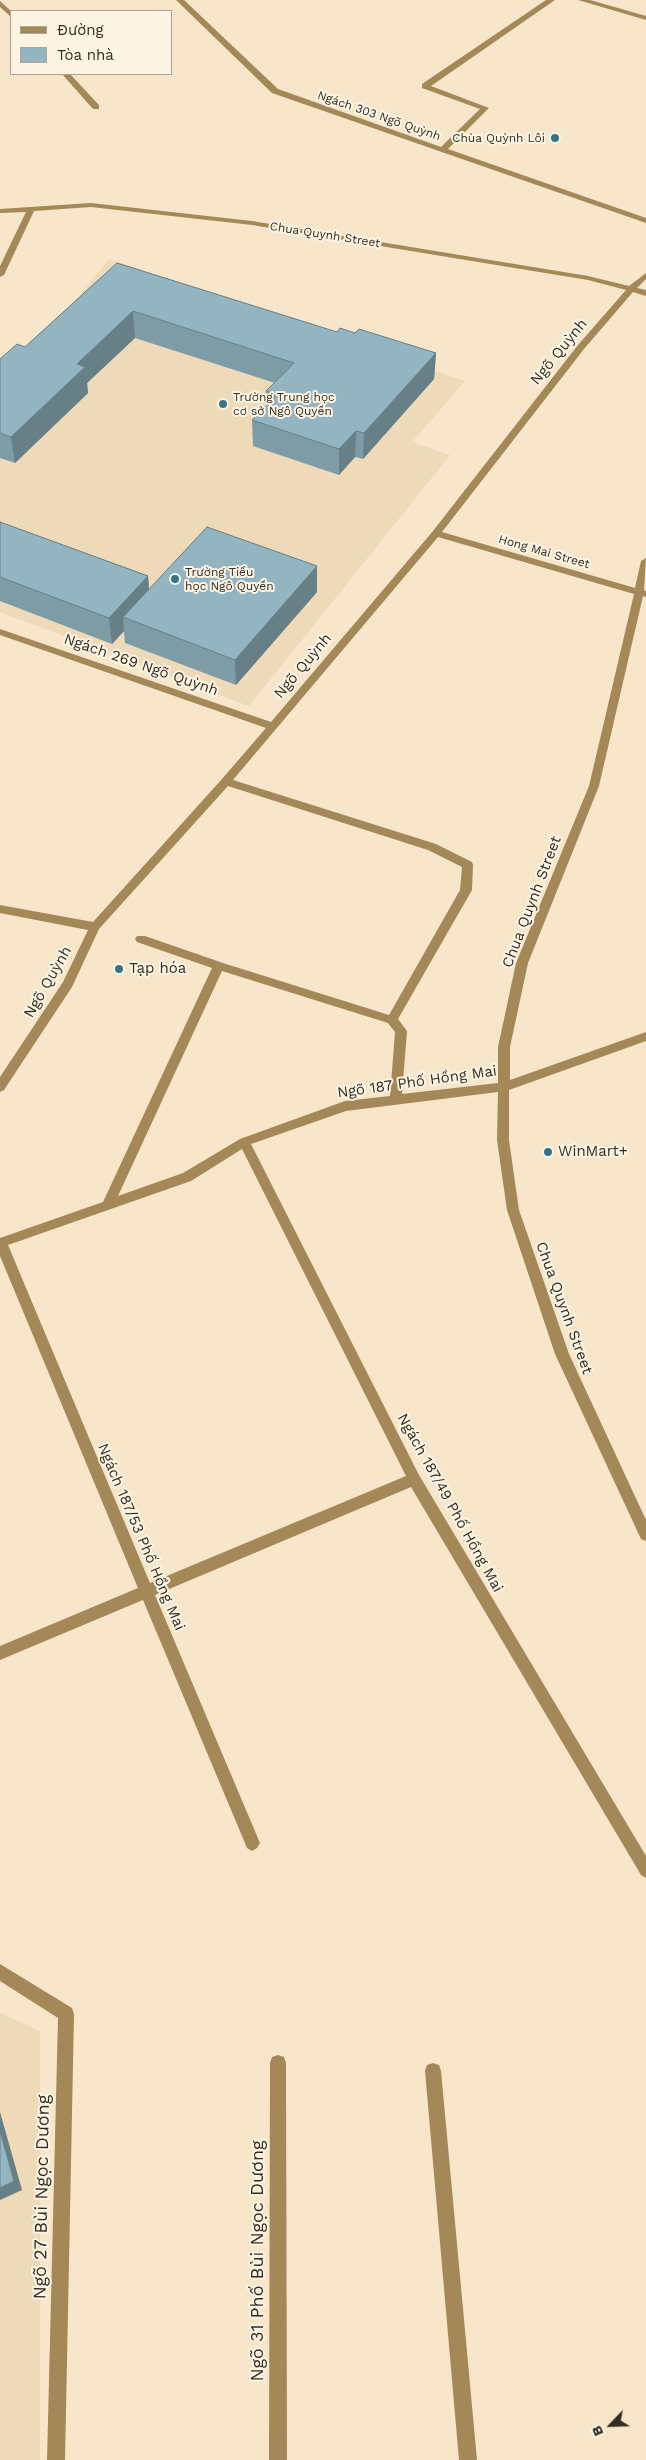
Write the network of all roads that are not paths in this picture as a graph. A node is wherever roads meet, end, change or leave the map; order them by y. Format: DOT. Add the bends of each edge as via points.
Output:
graph roads {
  1 [pos="180,0"];
  2 [pos="551,0"];
  3 [pos="582,0"];
  4 [pos="0,3"];
  5 [pos="10,14"];
  6 [pos="646,18"];
  7 [pos="67,75"];
  8 [pos="96,107"];
  9 [pos="442,150"];
  10 [pos="31,209"];
  11 [pos="0,211"];
  12 [pos="646,221"];
  13 [pos="0,275"];
  14 [pos="646,276"];
  15 [pos="632,288"];
  16 [pos="646,293"];
  17 [pos="436,533"];
  18 [pos="646,561"];
  19 [pos="642,593"];
  20 [pos="0,632"];
  21 [pos="272,726"];
  22 [pos="226,782"];
  23 [pos="0,909"];
  24 [pos="95,927"];
  25 [pos="141,939"];
  26 [pos="220,966"];
  27 [pos="392,1020"];
  28 [pos="646,1036"];
  29 [pos="0,1087"];
  30 [pos="504,1087"];
  31 [pos="396,1100"];
  32 [pos="244,1142"];
  33 [pos="107,1206"];
  34 [pos="0,1243"];
  35 [pos="414,1479"];
  36 [pos="646,1535"];
  37 [pos="146,1590"];
  38 [pos="0,1653"];
  39 [pos="252,1843"];
  40 [pos="645,1868"];
  41 [pos="0,1972"];
  42 [pos="278,2062"];
  43 [pos="433,2071"];
  44 [pos="56,2460"];
  45 [pos="278,2460"];
  46 [pos="468,2460"];
  1 -- 9 [label="street, Ngách 303 Ngõ Quỳnh" via="275,92"];
  2 -- 9 [label="street" via="425,86 485,108"];
  3 -- 6 [label="street"];
  4 -- 5 [label="street"];
  7 -- 8 [label="street"];
  9 -- 12 [label="street, Ngách 303 Ngõ Quỳnh"];
  10 -- 11 [label="street, Chua Quynh Street"];
  10 -- 13 [label="street"];
  10 -- 15 [label="street, Chua Quynh Street" via="91,205 252,223"];
  14 -- 15 [label="street, Ngõ Quỳnh"];
  15 -- 16 [label="street, Chua Quynh Street"];
  15 -- 17 [label="street, Ngõ Quỳnh" via="581,347"];
  17 -- 19 [label="street, Hong Mai Street"];
  17 -- 21 [label="street, Ngõ Quỳnh"];
  18 -- 19 [label="street, Chua Quynh Street"];
  19 -- 30 [label="street, Chua Quynh Street" via="594,786 522,964 504,1048"];
  20 -- 21 [label="street, Ngách 269 Ngõ Quỳnh"];
  21 -- 22 [label="street, Ngõ Quỳnh"];
  22 -- 24 [label="street, Ngõ Quỳnh"];
  22 -- 27 [label="street" via="432,847 468,865 466,890"];
  23 -- 24 [label="street"];
  24 -- 29 [label="street, Ngõ Quỳnh" via="68,984"];
  25 -- 26 [label="street"];
  26 -- 27 [label="street"];
  26 -- 33 [label="street"];
  27 -- 31 [label="street" via="401,1031"];
  28 -- 30 [label="street, Ngõ 187 Phố Hồng Mai"];
  30 -- 31 [label="street, Ngõ 187 Phố Hồng Mai"];
  30 -- 36 [label="street, Chua Quynh Street" via="503,1140 513,1210 562,1354"];
  31 -- 32 [label="street, Ngõ 187 Phố Hồng Mai" via="345,1106"];
  32 -- 33 [label="street, Ngõ 187 Phố Hồng Mai" via="187,1177"];
  32 -- 35 [label="street, Ngách 187/49 Phố Hồng Mai"];
  33 -- 34 [label="street, Ngõ 187 Phố Hồng Mai"];
  34 -- 37 [label="street, Ngách 187/53 Phố Hồng Mai"];
  35 -- 37 [label="street"];
  35 -- 40 [label="street, Ngách 187/49 Phố Hồng Mai"];
  37 -- 38 [label="street"];
  37 -- 39 [label="street, Ngách 187/53 Phố Hồng Mai"];
  41 -- 44 [label="street, Ngõ 27 Bùi Ngọc Dương" via="66,2014"];
  42 -- 45 [label="street, Ngõ 31 Phố Bùi Ngọc Dương"];
  43 -- 46 [label="street"];
}
